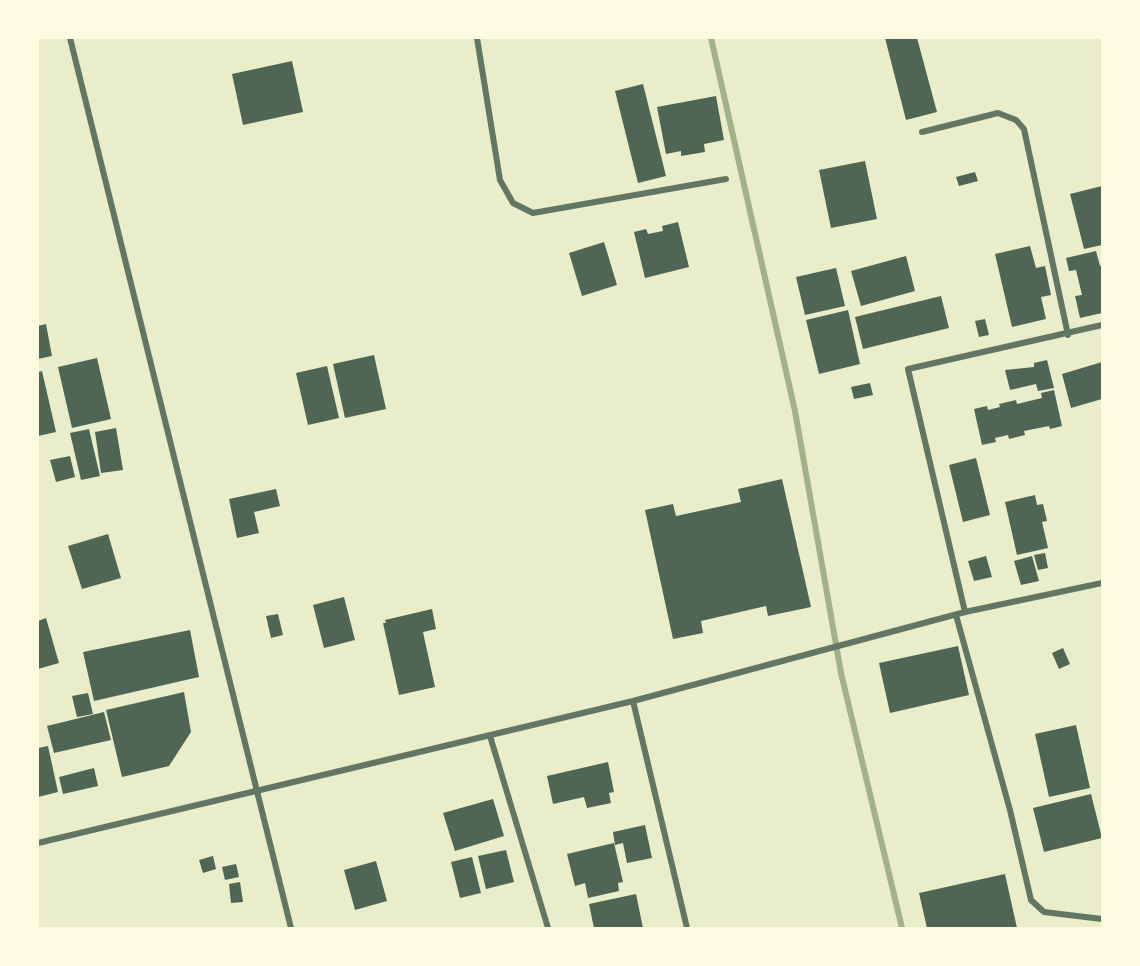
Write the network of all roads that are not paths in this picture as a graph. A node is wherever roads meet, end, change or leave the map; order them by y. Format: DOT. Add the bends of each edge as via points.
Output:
graph roads {
  1 [pos="70,38"];
  2 [pos="477,38"];
  3 [pos="922,132"];
  4 [pos="726,179"];
  5 [pos="1102,325"];
  6 [pos="1068,334"];
  7 [pos="1102,583"];
  8 [pos="965,612"];
  9 [pos="956,615"];
  10 [pos="633,701"];
  11 [pos="490,736"];
  12 [pos="257,792"];
  13 [pos="38,843"];
  14 [pos="1102,919"];
  15 [pos="291,928"];
  16 [pos="548,928"];
  17 [pos="687,928"];
  1 -- 12 [label="street"];
  2 -- 4 [label="street" via="500,180 513,203 533,213"];
  3 -- 6 [label="street" via="998,113 1016,120 1024,129"];
  5 -- 6 [label="street"];
  6 -- 8 [label="street" via="908,369"];
  7 -- 8 [label="street"];
  8 -- 9 [label="street"];
  9 -- 10 [label="street"];
  9 -- 14 [label="street" via="1031,900 1044,912"];
  10 -- 11 [label="street"];
  10 -- 17 [label="street"];
  11 -- 12 [label="street"];
  11 -- 16 [label="street"];
  12 -- 13 [label="street"];
  12 -- 15 [label="street"];
}
